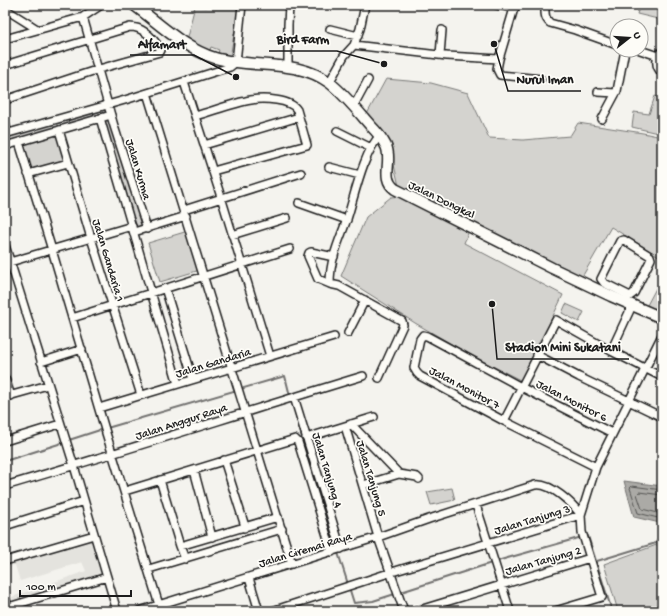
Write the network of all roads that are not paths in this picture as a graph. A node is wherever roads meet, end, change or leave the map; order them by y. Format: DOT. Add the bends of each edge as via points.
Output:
graph roads {
  1 [pos="101,5"];
  2 [pos="134,5"];
  3 [pos="242,5"];
  4 [pos="289,5"];
  5 [pos="365,5"];
  6 [pos="497,5"];
  7 [pos="545,5"];
  8 [pos="515,6"];
  9 [pos="5,9"];
  10 [pos="83,17"];
  11 [pos="37,29"];
  12 [pos="330,29"];
  13 [pos="442,30"];
  14 [pos="358,36"];
  15 [pos="5,39"];
  16 [pos="90,39"];
  17 [pos="609,42"];
  18 [pos="354,45"];
  19 [pos="649,51"];
  20 [pos="660,53"];
  21 [pos="440,55"];
  22 [pos="623,58"];
  23 [pos="499,59"];
  24 [pos="236,62"];
  25 [pos="5,65"];
  26 [pos="288,67"];
  27 [pos="99,69"];
  28 [pos="662,73"];
  29 [pos="542,79"];
  30 [pos="368,80"];
  31 [pos="184,82"];
  32 [pos="329,83"];
  33 [pos="598,92"];
  34 [pos="147,93"];
  35 [pos="616,93"];
  36 [pos="5,100"];
  37 [pos="109,104"];
  38 [pos="354,106"];
  39 [pos="111,115"];
  40 [pos="195,116"];
  41 [pos="299,117"];
  42 [pos="100,118"];
  43 [pos="602,119"];
  44 [pos="5,124"];
  45 [pos="59,130"];
  46 [pos="337,132"];
  47 [pos="7,134"];
  48 [pos="380,136"];
  49 [pos="19,142"];
  50 [pos="204,145"];
  51 [pos="5,146"];
  52 [pos="371,148"];
  53 [pos="68,163"];
  54 [pos="329,167"];
  55 [pos="213,171"];
  56 [pos="301,173"];
  57 [pos="28,174"];
  58 [pos="360,176"];
  59 [pos="221,197"];
  60 [pos="299,203"];
  61 [pos="185,213"];
  62 [pos="287,218"];
  63 [pos="347,220"];
  64 [pos="133,229"];
  65 [pos="147,229"];
  66 [pos="232,235"];
  67 [pos="91,238"];
  68 [pos="5,245"];
  69 [pos="290,249"];
  70 [pos="52,250"];
  71 [pos="334,256"];
  72 [pos="241,264"];
  73 [pos="9,267"];
  74 [pos="204,275"];
  75 [pos="330,284"];
  76 [pos="165,288"];
  77 [pos="152,292"];
  78 [pos="612,292"];
  79 [pos="365,300"];
  80 [pos="112,305"];
  81 [pos="631,308"];
  82 [pos="72,318"];
  83 [pos="662,318"];
  84 [pos="348,333"];
  85 [pos="662,335"];
  86 [pos="334,336"];
  87 [pos="82,349"];
  88 [pos="611,351"];
  89 [pos="537,355"];
  90 [pos="270,356"];
  91 [pos="41,362"];
  92 [pos="233,367"];
  93 [pos="646,369"];
  94 [pos="364,376"];
  95 [pos="662,377"];
  96 [pos="5,378"];
  97 [pos="379,378"];
  98 [pos="193,379"];
  99 [pos="178,384"];
  100 [pos="48,386"];
  101 [pos="521,387"];
  102 [pos="140,395"];
  103 [pos="8,396"];
  104 [pos="291,398"];
  105 [pos="630,400"];
  106 [pos="99,408"];
  107 [pos="246,411"];
  108 [pos="662,416"];
  109 [pos="374,417"];
  110 [pos="504,421"];
  111 [pos="60,424"];
  112 [pos="348,425"];
  113 [pos="612,433"];
  114 [pos="306,438"];
  115 [pos="5,441"];
  116 [pos="258,450"];
  117 [pos="112,454"];
  118 [pos="224,460"];
  119 [pos="74,466"];
  120 [pos="596,467"];
  121 [pos="194,470"];
  122 [pos="399,474"];
  123 [pos="160,480"];
  124 [pos="419,480"];
  125 [pos="363,485"];
  126 [pos="5,486"];
  127 [pos="124,491"];
  128 [pos="84,502"];
  129 [pos="476,505"];
  130 [pos="581,515"];
  131 [pos="278,517"];
  132 [pos="244,525"];
  133 [pos="5,526"];
  134 [pos="282,529"];
  135 [pos="94,534"];
  136 [pos="212,537"];
  137 [pos="378,537"];
  138 [pos="488,543"];
  139 [pos="180,546"];
  140 [pos="336,551"];
  141 [pos="590,558"];
  142 [pos="185,559"];
  143 [pos="5,561"];
  144 [pos="292,564"];
  145 [pos="149,569"];
  146 [pos="392,572"];
  147 [pos="107,578"];
  148 [pos="249,578"];
  149 [pos="502,584"];
  150 [pos="5,597"];
  151 [pos="159,605"];
  152 [pos="7,607"];
  153 [pos="117,611"];
  154 [pos="139,611"];
  155 [pos="259,611"];
  156 [pos="272,611"];
  157 [pos="404,611"];
  158 [pos="416,611"];
  159 [pos="510,611"];
  160 [pos="555,611"];
  1 -- 10 [label="street"];
  2 -- 24 [label="street, Jalan Dongkal" via="192,48 216,58"];
  3 -- 24 [label="street"];
  4 -- 26 [label="street"];
  5 -- 14 [label="street"];
  6 -- 8 [label="street"];
  7 -- 17 [label="street" via="545,16 550,23"];
  8 -- 23 [label="street"];
  9 -- 11 [label="street"];
  10 -- 11 [label="street"];
  10 -- 16 [label="street, Jalan Kurma"];
  11 -- 15 [label="street"];
  12 -- 14 [label="street"];
  13 -- 21 [label="street"];
  14 -- 18 [label="street"];
  16 -- 25 [label="street"];
  16 -- 27 [label="street, Jalan Kurma"];
  16 -- 27 [label="street" via="136,27 148,34 160,49 160,52"];
  18 -- 21 [label="street"];
  18 -- 32 [label="street" via="344,56"];
  19 -- 20 [label="street"];
  20 -- 28 [label="street" via="657,68"];
  21 -- 23 [label="street"];
  22 -- 35 [label="street"];
  23 -- 29 [label="street" via="497,69 500,75"];
  24 -- 26 [label="street, Jalan Dongkal"];
  24 -- 31 [label="street" via="228,68"];
  26 -- 32 [label="street, Jalan Dongkal" via="306,71"];
  27 -- 36 [label="street"];
  27 -- 37 [label="street, Jalan Kurma"];
  30 -- 38 [label="street"];
  31 -- 34 [label="street"];
  31 -- 40 [label="street"];
  32 -- 38 [label="street, Jalan Dongkal"];
  33 -- 35 [label="street"];
  34 -- 37 [label="street"];
  34 -- 61 [label="street"];
  35 -- 43 [label="street"];
  37 -- 39 [label="street, Jalan Kurma"];
  37 -- 47 [label="street"];
  38 -- 48 [label="street, Jalan Dongkal"];
  39 -- 42 [label="street"];
  39 -- 65 [label="street, Jalan Kurma"];
  40 -- 41 [label="street" via="252,100 269,100 293,105 297,108"];
  40 -- 50 [label="street"];
  41 -- 50 [label="street"];
  41 -- 55 [label="street" via="307,145"];
  42 -- 45 [label="street"];
  42 -- 64 [label="street, Jalan Kurma"];
  44 -- 47 [label="street"];
  45 -- 49 [label="street"];
  45 -- 53 [label="street, Jalan Gandaria 1"];
  46 -- 52 [label="street"];
  48 -- 52 [label="street"];
  48 -- 78 [label="street, Jalan Dongkal" via="388,151 388,180 395,189"];
  49 -- 51 [label="street"];
  49 -- 57 [label="street"];
  50 -- 55 [label="street"];
  52 -- 58 [label="street"];
  53 -- 57 [label="street"];
  53 -- 67 [label="street, Jalan Gandaria 1"];
  54 -- 58 [label="street"];
  55 -- 59 [label="street"];
  56 -- 59 [label="street"];
  57 -- 70 [label="street"];
  58 -- 63 [label="street"];
  59 -- 61 [label="street"];
  59 -- 66 [label="street"];
  60 -- 63 [label="street"];
  61 -- 65 [label="street"];
  61 -- 74 [label="street"];
  62 -- 66 [label="street"];
  63 -- 71 [label="street"];
  64 -- 65 [label="street"];
  64 -- 67 [label="street"];
  64 -- 77 [label="street, Jalan Kurma"];
  66 -- 72 [label="street"];
  67 -- 70 [label="street"];
  67 -- 80 [label="street, Jalan Gandaria 1"];
  68 -- 73 [label="street"];
  69 -- 72 [label="street"];
  70 -- 73 [label="street"];
  70 -- 82 [label="street"];
  71 -- 75 [label="street"];
  71 -- 75 [label="street" via="309,252 308,256 318,279"];
  72 -- 74 [label="street"];
  72 -- 90 [label="street"];
  73 -- 91 [label="street"];
  74 -- 76 [label="street"];
  74 -- 92 [label="street"];
  75 -- 79 [label="street"];
  76 -- 77 [label="street"];
  76 -- 98 [label="street"];
  77 -- 80 [label="street"];
  77 -- 99 [label="street, Jalan Kurma"];
  78 -- 78 [label="street" via="601,279 620,242 624,240 650,256 650,262 632,296"];
  78 -- 83 [label="street, Jalan Dongkal"];
  79 -- 84 [label="street"];
  79 -- 97 [label="street" via="403,323"];
  80 -- 82 [label="street"];
  80 -- 102 [label="street, Jalan Gandaria 1"];
  81 -- 88 [label="street"];
  82 -- 87 [label="street"];
  85 -- 93 [label="street"];
  86 -- 90 [label="street, Jalan Gandaria"];
  87 -- 91 [label="street"];
  87 -- 106 [label="street"];
  88 -- 89 [label="street" via="556,320"];
  88 -- 93 [label="street"];
  89 -- 101 [label="street"];
  89 -- 105 [label="street"];
  90 -- 92 [label="street, Jalan Gandaria"];
  91 -- 100 [label="street"];
  92 -- 98 [label="street, Jalan Gandaria"];
  92 -- 107 [label="street"];
  93 -- 95 [label="street"];
  93 -- 105 [label="street"];
  94 -- 104 [label="street, Jalan Anggur Raya"];
  96 -- 103 [label="street"];
  98 -- 99 [label="street, Jalan Gandaria"];
  99 -- 102 [label="street, Jalan Gandaria"];
  100 -- 103 [label="street"];
  100 -- 111 [label="street"];
  101 -- 110 [label="street"];
  101 -- 110 [label="street, Jalan Monitor 7" via="427,336 423,335 420,339 414,368 417,373"];
  101 -- 113 [label="street, Jalan Monitor 6"];
  102 -- 106 [label="street, Jalan Gandaria"];
  104 -- 107 [label="street, Jalan Anggur Raya"];
  104 -- 114 [label="street, Jalan Tanjung 4"];
  105 -- 108 [label="street"];
  105 -- 113 [label="street"];
  106 -- 117 [label="street"];
  107 -- 116 [label="street"];
  107 -- 117 [label="street, Jalan Anggur Raya"];
  109 -- 112 [label="street"];
  110 -- 120 [label="street, Jalan Monitor 7"];
  111 -- 115 [label="street"];
  111 -- 119 [label="street"];
  112 -- 114 [label="street"];
  112 -- 122 [label="street"];
  112 -- 125 [label="street, Jalan Tanjung 5"];
  113 -- 120 [label="street"];
  114 -- 140 [label="street, Jalan Tanjung 4"];
  116 -- 118 [label="street"];
  116 -- 131 [label="street"];
  116 -- 140 [label="street" via="295,439 298,442"];
  117 -- 119 [label="street, Jalan Anggur Raya"];
  117 -- 127 [label="street"];
  118 -- 121 [label="street"];
  118 -- 132 [label="street"];
  119 -- 126 [label="street, Jalan Anggur Raya"];
  119 -- 128 [label="street"];
  120 -- 130 [label="street"];
  121 -- 123 [label="street"];
  121 -- 136 [label="street"];
  122 -- 124 [label="street" via="417,477"];
  122 -- 125 [label="street"];
  123 -- 127 [label="street"];
  123 -- 139 [label="street"];
  125 -- 137 [label="street, Jalan Tanjung 5"];
  127 -- 145 [label="street"];
  128 -- 133 [label="street"];
  128 -- 135 [label="street"];
  129 -- 130 [label="street" via="539,484 564,497"];
  129 -- 137 [label="street, Jalan Ciremai Raya"];
  129 -- 138 [label="street"];
  130 -- 138 [label="street, Jalan Tanjung 3"];
  130 -- 141 [label="street" via="583,535"];
  131 -- 132 [label="street"];
  131 -- 134 [label="street"];
  132 -- 136 [label="street"];
  134 -- 142 [label="street"];
  134 -- 144 [label="street"];
  135 -- 143 [label="street"];
  135 -- 147 [label="street"];
  136 -- 139 [label="street"];
  137 -- 140 [label="street, Jalan Ciremai Raya"];
  137 -- 146 [label="street, Jalan Tanjung 5"];
  138 -- 146 [label="street, Jalan Tanjung 3"];
  138 -- 149 [label="street"];
  139 -- 142 [label="street"];
  140 -- 144 [label="street, Jalan Ciremai Raya"];
  141 -- 149 [label="street, Jalan Tanjung 2"];
  141 -- 160 [label="street" via="602,597"];
  142 -- 145 [label="street"];
  144 -- 148 [label="street, Jalan Ciremai Raya"];
  145 -- 151 [label="street"];
  146 -- 156 [label="street, Jalan Tanjung 3"];
  146 -- 157 [label="street, Jalan Tanjung 5"];
  147 -- 152 [label="street"];
  147 -- 153 [label="street"];
  148 -- 151 [label="street, Jalan Ciremai Raya"];
  148 -- 155 [label="street"];
  149 -- 158 [label="street, Jalan Tanjung 2"];
  149 -- 159 [label="street"];
  150 -- 152 [label="street"];
  151 -- 154 [label="street, Jalan Ciremai Raya"];
}
